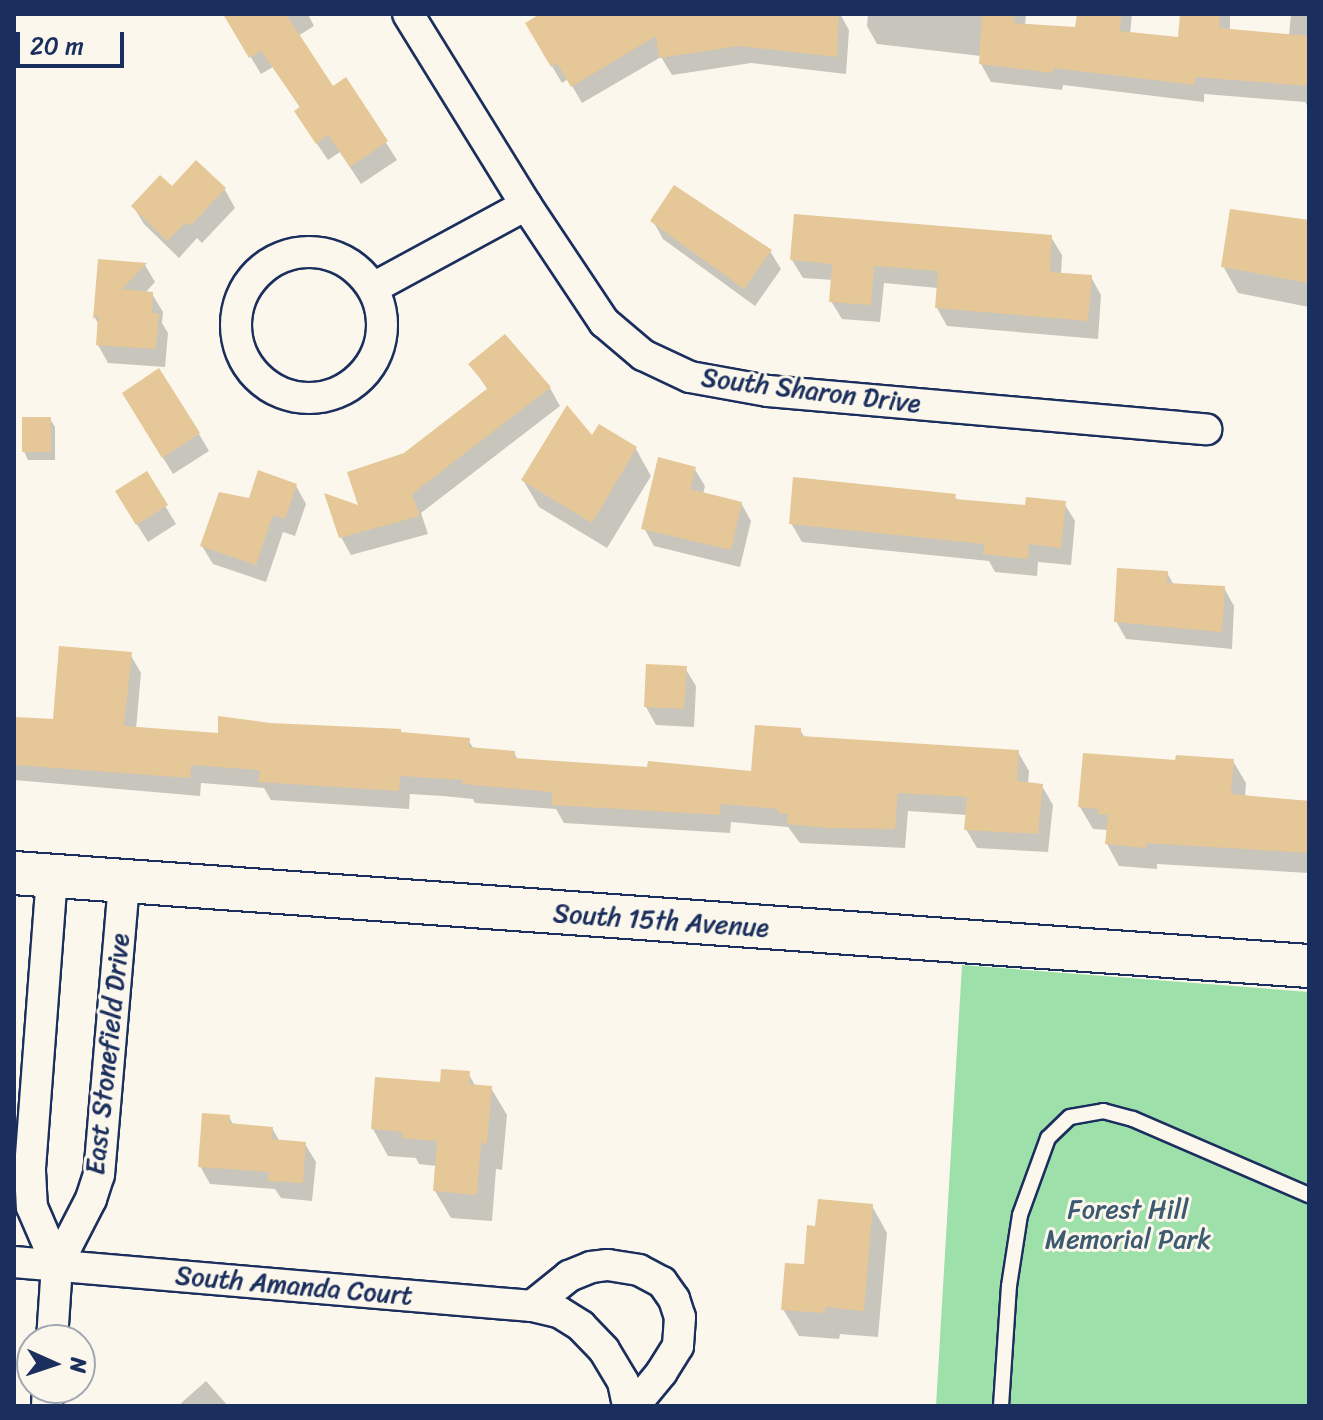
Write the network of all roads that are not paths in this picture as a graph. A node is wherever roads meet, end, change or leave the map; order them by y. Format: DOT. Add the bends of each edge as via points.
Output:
graph roads {
  1 [pos="408,14"];
  2 [pos="526,205"];
  3 [pos="373,288"];
  4 [pos="1206,429"];
  5 [pos="33,875"];
  6 [pos="124,883"];
  7 [pos="1309,966"];
  8 [pos="1309,1195"];
  9 [pos="14,1262"];
  10 [pos="57,1265"];
  11 [pos="532,1306"];
  12 [pos="53,1324"];
  13 [pos="631,1406"];
  14 [pos="1001,1406"];
  1 -- 2 [label="street, South Sharon Drive"];
  2 -- 3 [label="street"];
  2 -- 4 [label="street, South Sharon Drive" via="604,322 643,355 690,377 768,391"];
  3 -- 3 [label="street" via="357,268 311,251 287,254 264,266 248,284 237,320 243,356 256,376 286,394 321,397 343,389 362,375 382,333"];
  5 -- 6 [label="street, South 15th Avenue"];
  5 -- 10 [label="street, East Stonefield Drive" via="32,1207"];
  6 -- 7 [label="street, South 15th Avenue"];
  6 -- 10 [label="street, East Stonefield Drive" via="99,1175"];
  8 -- 14 [label="lane" via="1133,1119 1103,1111 1070,1117 1048,1138 1020,1215"];
  9 -- 10 [label="street, South Amanda Court"];
  10 -- 11 [label="street, South Amanda Court"];
  10 -- 12 [label="street, East Stonefield Drive"];
  11 -- 13 [label="street, South Amanda Court" via="559,1312 589,1334 623,1382"];
  11 -- 13 [label="street, South Amanda Court" via="569,1276 591,1267 639,1270 662,1282 680,1317 678,1346"];
}
